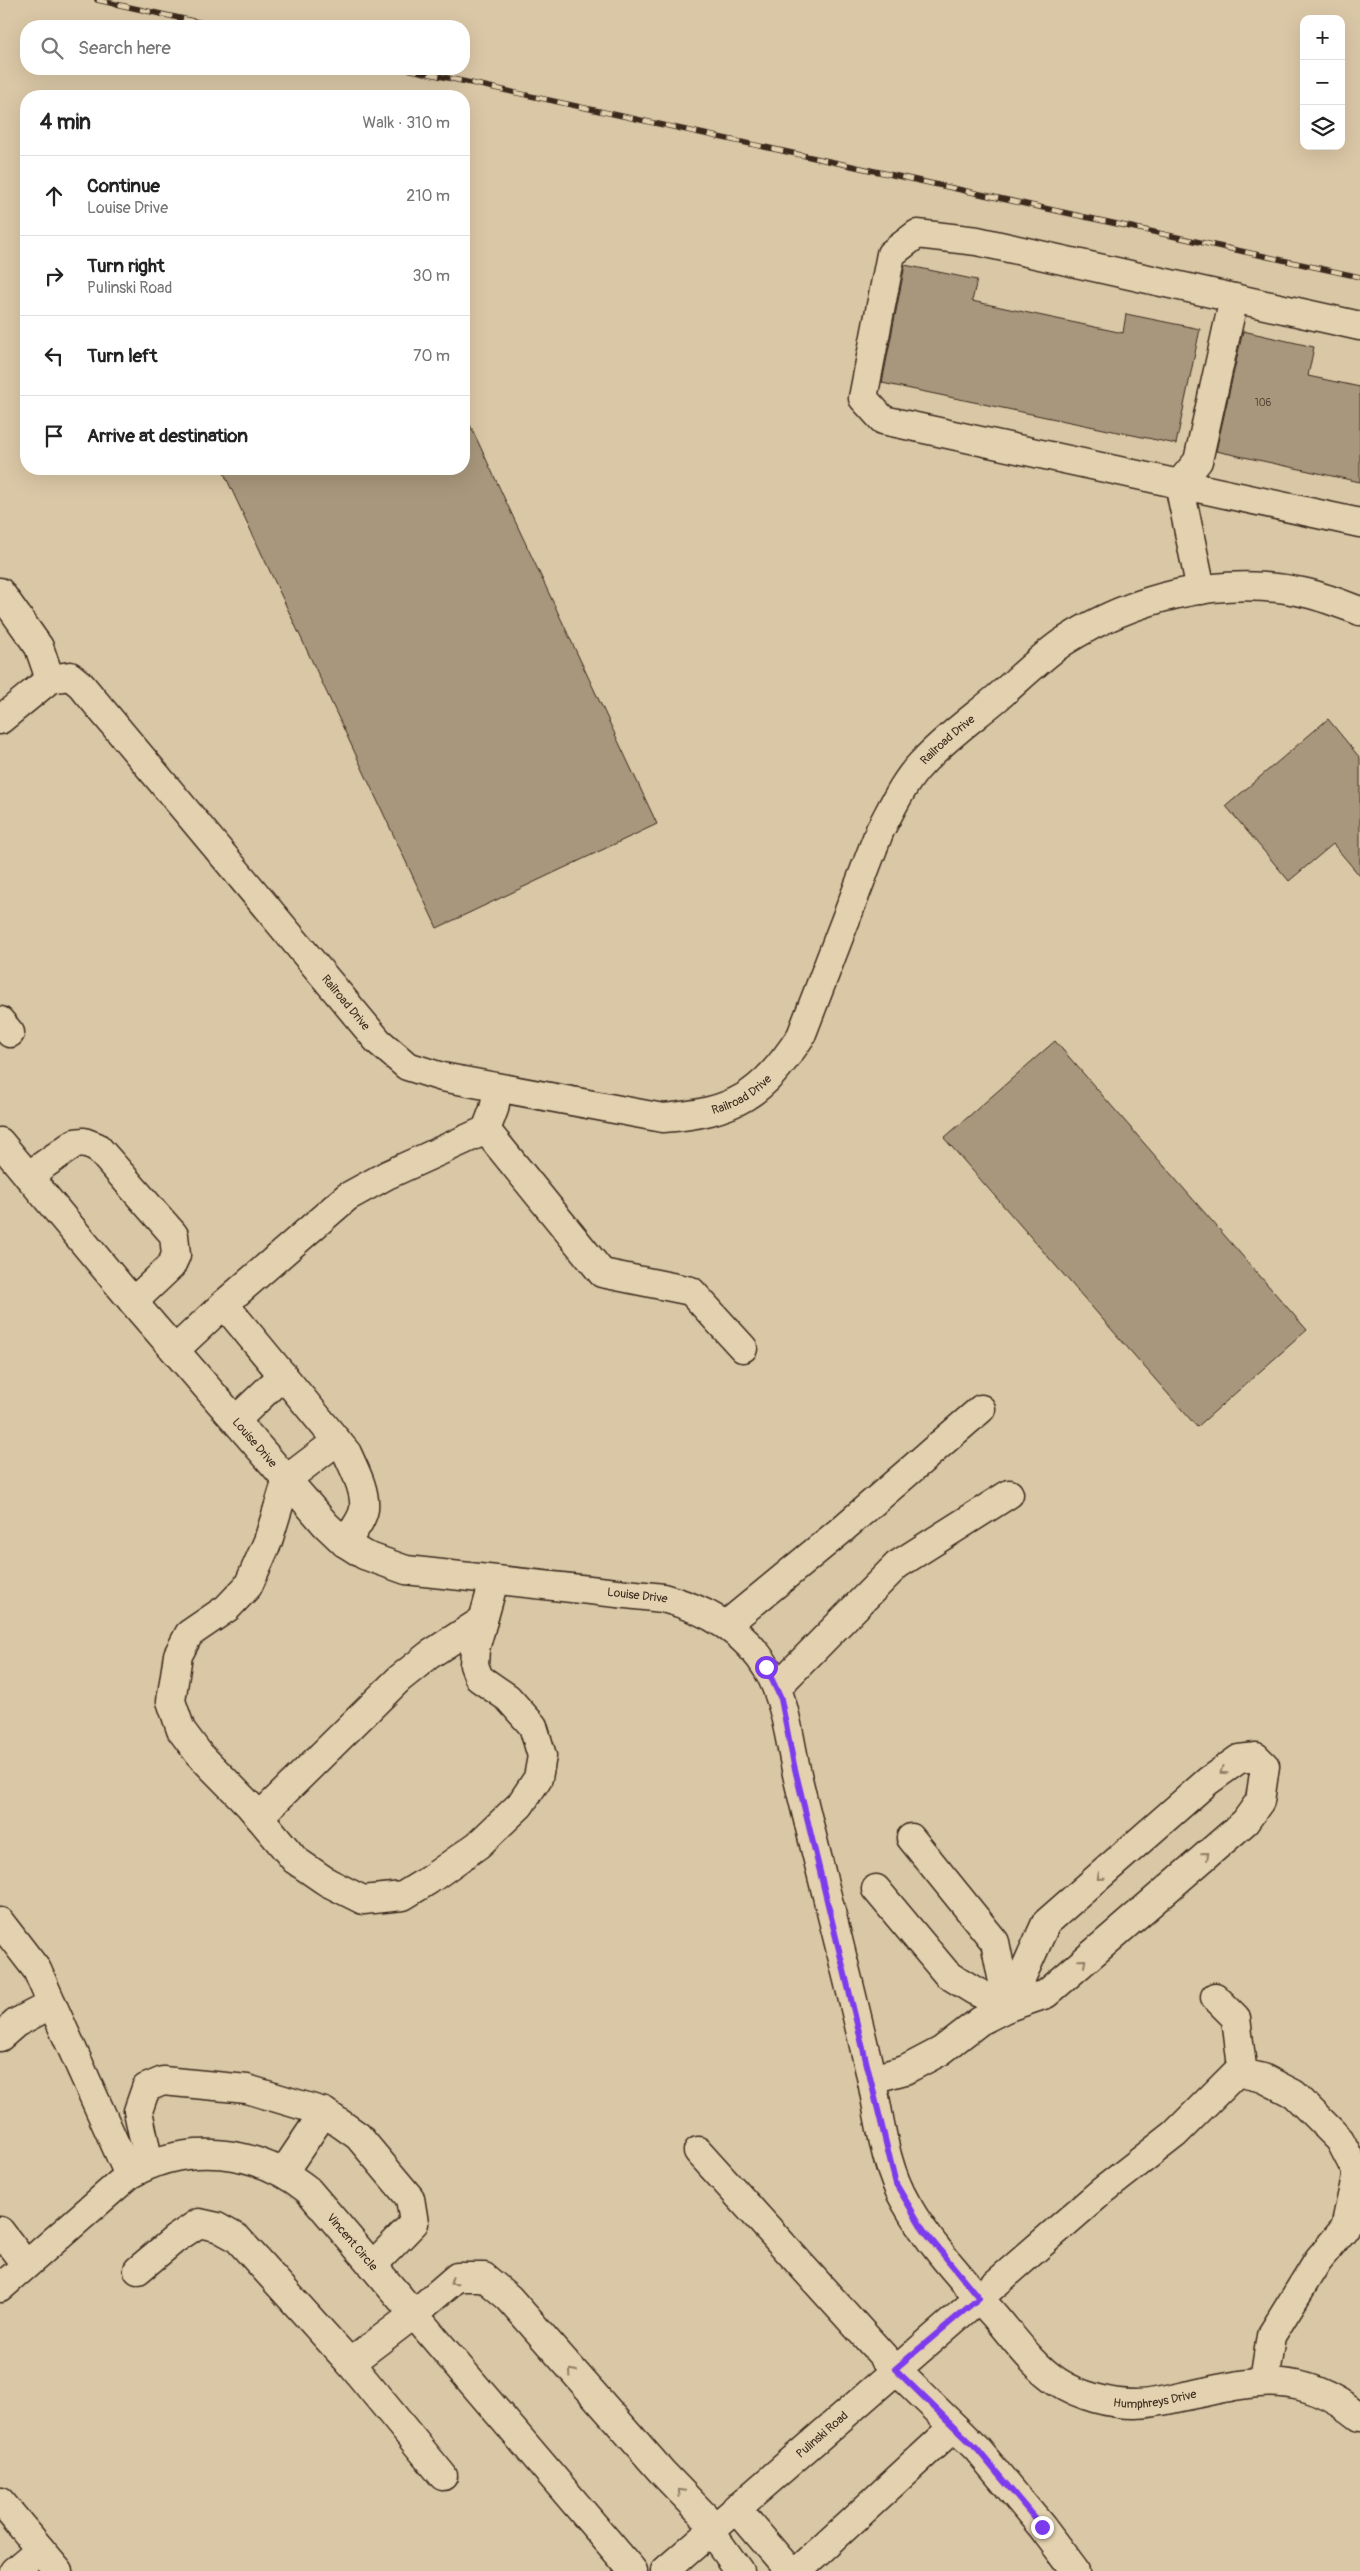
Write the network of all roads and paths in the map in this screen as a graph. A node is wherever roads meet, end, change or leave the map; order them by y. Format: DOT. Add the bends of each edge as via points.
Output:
graph roads {
  1 [pos="1234,298"];
  2 [pos="1360,326"];
  3 [pos="1179,484"];
  4 [pos="1360,523"];
  5 [pos="1201,590"];
  6 [pos="0,592"];
  7 [pos="1360,611"];
  8 [pos="50,679"];
  9 [pos="0,720"];
  10 [pos="498,1088"];
  11 [pos="486,1130"];
  12 [pos="0,1142"];
  13 [pos="28,1176"];
  14 [pos="133,1302"];
  15 [pos="224,1304"];
  16 [pos="743,1348"];
  17 [pos="175,1350"];
  18 [pos="283,1375"];
  19 [pos="981,1408"];
  20 [pos="236,1420"];
  21 [pos="337,1441"];
  22 [pos="286,1479"];
  23 [pos="1009,1494"];
  24 [pos="345,1543"];
  25 [pos="494,1581"];
  26 [pos="483,1620"];
  27 [pos="726,1625"];
  28 [pos="777,1687"];
  29 [pos="259,1817"];
  30 [pos="911,1838"];
  31 [pos="876,1888"];
  32 [pos="0,1922"];
  33 [pos="1215,1996"];
  34 [pos="52,2004"];
  35 [pos="1008,2007"];
  36 [pos="0,2037"];
  37 [pos="1237,2072"];
  38 [pos="872,2079"];
  39 [pos="324,2112"];
  40 [pos="698,2151"];
  41 [pos="139,2169"];
  42 [pos="283,2174"];
  43 [pos="0,2232"];
  44 [pos="26,2265"];
  45 [pos="372,2266"];
  46 [pos="138,2270"];
  47 [pos="0,2288"];
  48 [pos="979,2298"];
  49 [pos="413,2315"];
  50 [pos="350,2363"];
  51 [pos="895,2369"];
  52 [pos="1264,2381"];
  53 [pos="1360,2417"];
  54 [pos="954,2427"];
  55 [pos="443,2476"];
  56 [pos="0,2501"];
  57 [pos="736,2508"];
  58 [pos="713,2529"];
  59 [pos="40,2549"];
  60 [pos="14,2571"];
  61 [pos="59,2571"];
  62 [pos="633,2571"];
  63 [pos="665,2571"];
  64 [pos="738,2571"];
  65 [pos="790,2571"];
  66 [pos="798,2571"];
  67 [pos="1075,2571"];
  1 -- 2 [label="street"];
  1 -- 3 [label="street" via="1198,461"];
  1 -- 3 [label="street" via="976,241 917,234 891,254 863,398 884,420"];
  3 -- 4 [label="street"];
  3 -- 5 [label="street"];
  5 -- 7 [label="street, Railroad Drive" via="1249,587 1302,592"];
  5 -- 10 [label="street, Railroad Drive" via="1140,603 1099,621 1062,643 921,763 880,830 801,1036 781,1066 761,1086 722,1109 694,1116 663,1118"];
  6 -- 8 [label="street" via="39,646"];
  8 -- 9 [label="street"];
  8 -- 10 [label="street, Railroad Drive" via="70,676 81,685 378,1041 408,1066 442,1077"];
  10 -- 11 [label="street"];
  11 -- 15 [label="street" via="347,1196"];
  11 -- 16 [label="street" via="602,1273 691,1291"];
  12 -- 13 [label="street, Louise Drive"];
  13 -- 14 [label="street, Louise Drive"];
  13 -- 14 [label="street" via="75,1142 97,1147 174,1235 176,1255 171,1266"];
  14 -- 17 [label="street, Louise Drive"];
  15 -- 17 [label="street"];
  15 -- 18 [label="street"];
  17 -- 20 [label="street, Louise Drive"];
  18 -- 20 [label="street"];
  18 -- 21 [label="street"];
  19 -- 27 [label="street"];
  20 -- 22 [label="street, Louise Drive"];
  21 -- 22 [label="street"];
  21 -- 24 [label="street" via="347,1453 360,1480 364,1508"];
  22 -- 24 [label="street, Louise Drive"];
  22 -- 29 [label="street" via="268,1541 248,1586 227,1608 189,1634 178,1655 171,1701 181,1730 199,1754"];
  23 -- 28 [label="street" via="897,1565"];
  24 -- 25 [label="street, Louise Drive" via="364,1555 406,1570"];
  25 -- 26 [label="street"];
  25 -- 27 [label="street, Louise Drive" via="663,1598 691,1606"];
  26 -- 29 [label="street" via="428,1655 399,1679"];
  26 -- 29 [label="street" via="475,1649 474,1664 479,1678 508,1698 533,1726 542,1756 538,1778 520,1805 478,1845 403,1896 363,1900 326,1882 295,1860"];
  27 -- 28 [label="street, Louise Drive" via="746,1641"];
  28 -- 38 [label="street, Louise Drive"];
  30 -- 35 [label="street" via="994,1942"];
  31 -- 35 [label="street" via="947,1974"];
  32 -- 34 [label="street" via="37,1970"];
  33 -- 37 [label="street" via="1236,2018 1242,2067"];
  34 -- 36 [label="street" via="16,2023"];
  34 -- 41 [label="street"];
  35 -- 35 [label="street, one-way" via="1046,1994 1245,1822 1260,1802 1265,1766 1256,1757 1240,1759 1208,1781 1046,1924"];
  35 -- 38 [label="street" via="980,2021 941,2051 905,2070"];
  37 -- 48 [label="street, Pulinski Road" via="1175,2134"];
  37 -- 52 [label="street" via="1263,2078 1294,2094 1340,2140 1357,2173 1345,2228 1318,2260 1271,2336"];
  38 -- 48 [label="street, Louise Drive" via="889,2160 905,2203"];
  39 -- 41 [label="street" via="247,2089 163,2081 146,2088 138,2111"];
  39 -- 42 [label="street"];
  39 -- 45 [label="street" via="358,2136 410,2198 414,2223"];
  40 -- 51 [label="street"];
  41 -- 42 [label="street, Vincent Circle" via="186,2154 214,2153 258,2161"];
  41 -- 44 [label="street, Vincent Circle"];
  42 -- 45 [label="street, Vincent Circle" via="308,2190"];
  43 -- 44 [label="street"];
  44 -- 47 [label="street, Vincent Circle"];
  45 -- 49 [label="street, Vincent Circle"];
  46 -- 50 [label="street" via="198,2223 217,2227 237,2238 258,2259"];
  48 -- 51 [label="street, Pulinski Road"];
  48 -- 52 [label="street, Humphreys Drive" via="1033,2361 1058,2382 1111,2402 1161,2402"];
  49 -- 50 [label="street"];
  58 -- 49 [label="street, one-way" via="509,2298 484,2277 457,2277"];
  49 -- 62 [label="street, Vincent Circle"];
  50 -- 55 [label="street"];
  51 -- 54 [label="street"];
  51 -- 57 [label="street, Pulinski Road"];
  52 -- 53 [label="street, Humphreys Drive" via="1289,2382 1321,2392"];
  54 -- 66 [label="street"];
  54 -- 67 [label="street" via="977,2449"];
  56 -- 59 [label="street"];
  57 -- 58 [label="street, Pulinski Road"];
  57 -- 65 [label="street"];
  58 -- 63 [label="street, Pulinski Road"];
  58 -- 64 [label="street"];
  59 -- 60 [label="street"];
  59 -- 61 [label="street"];
}
